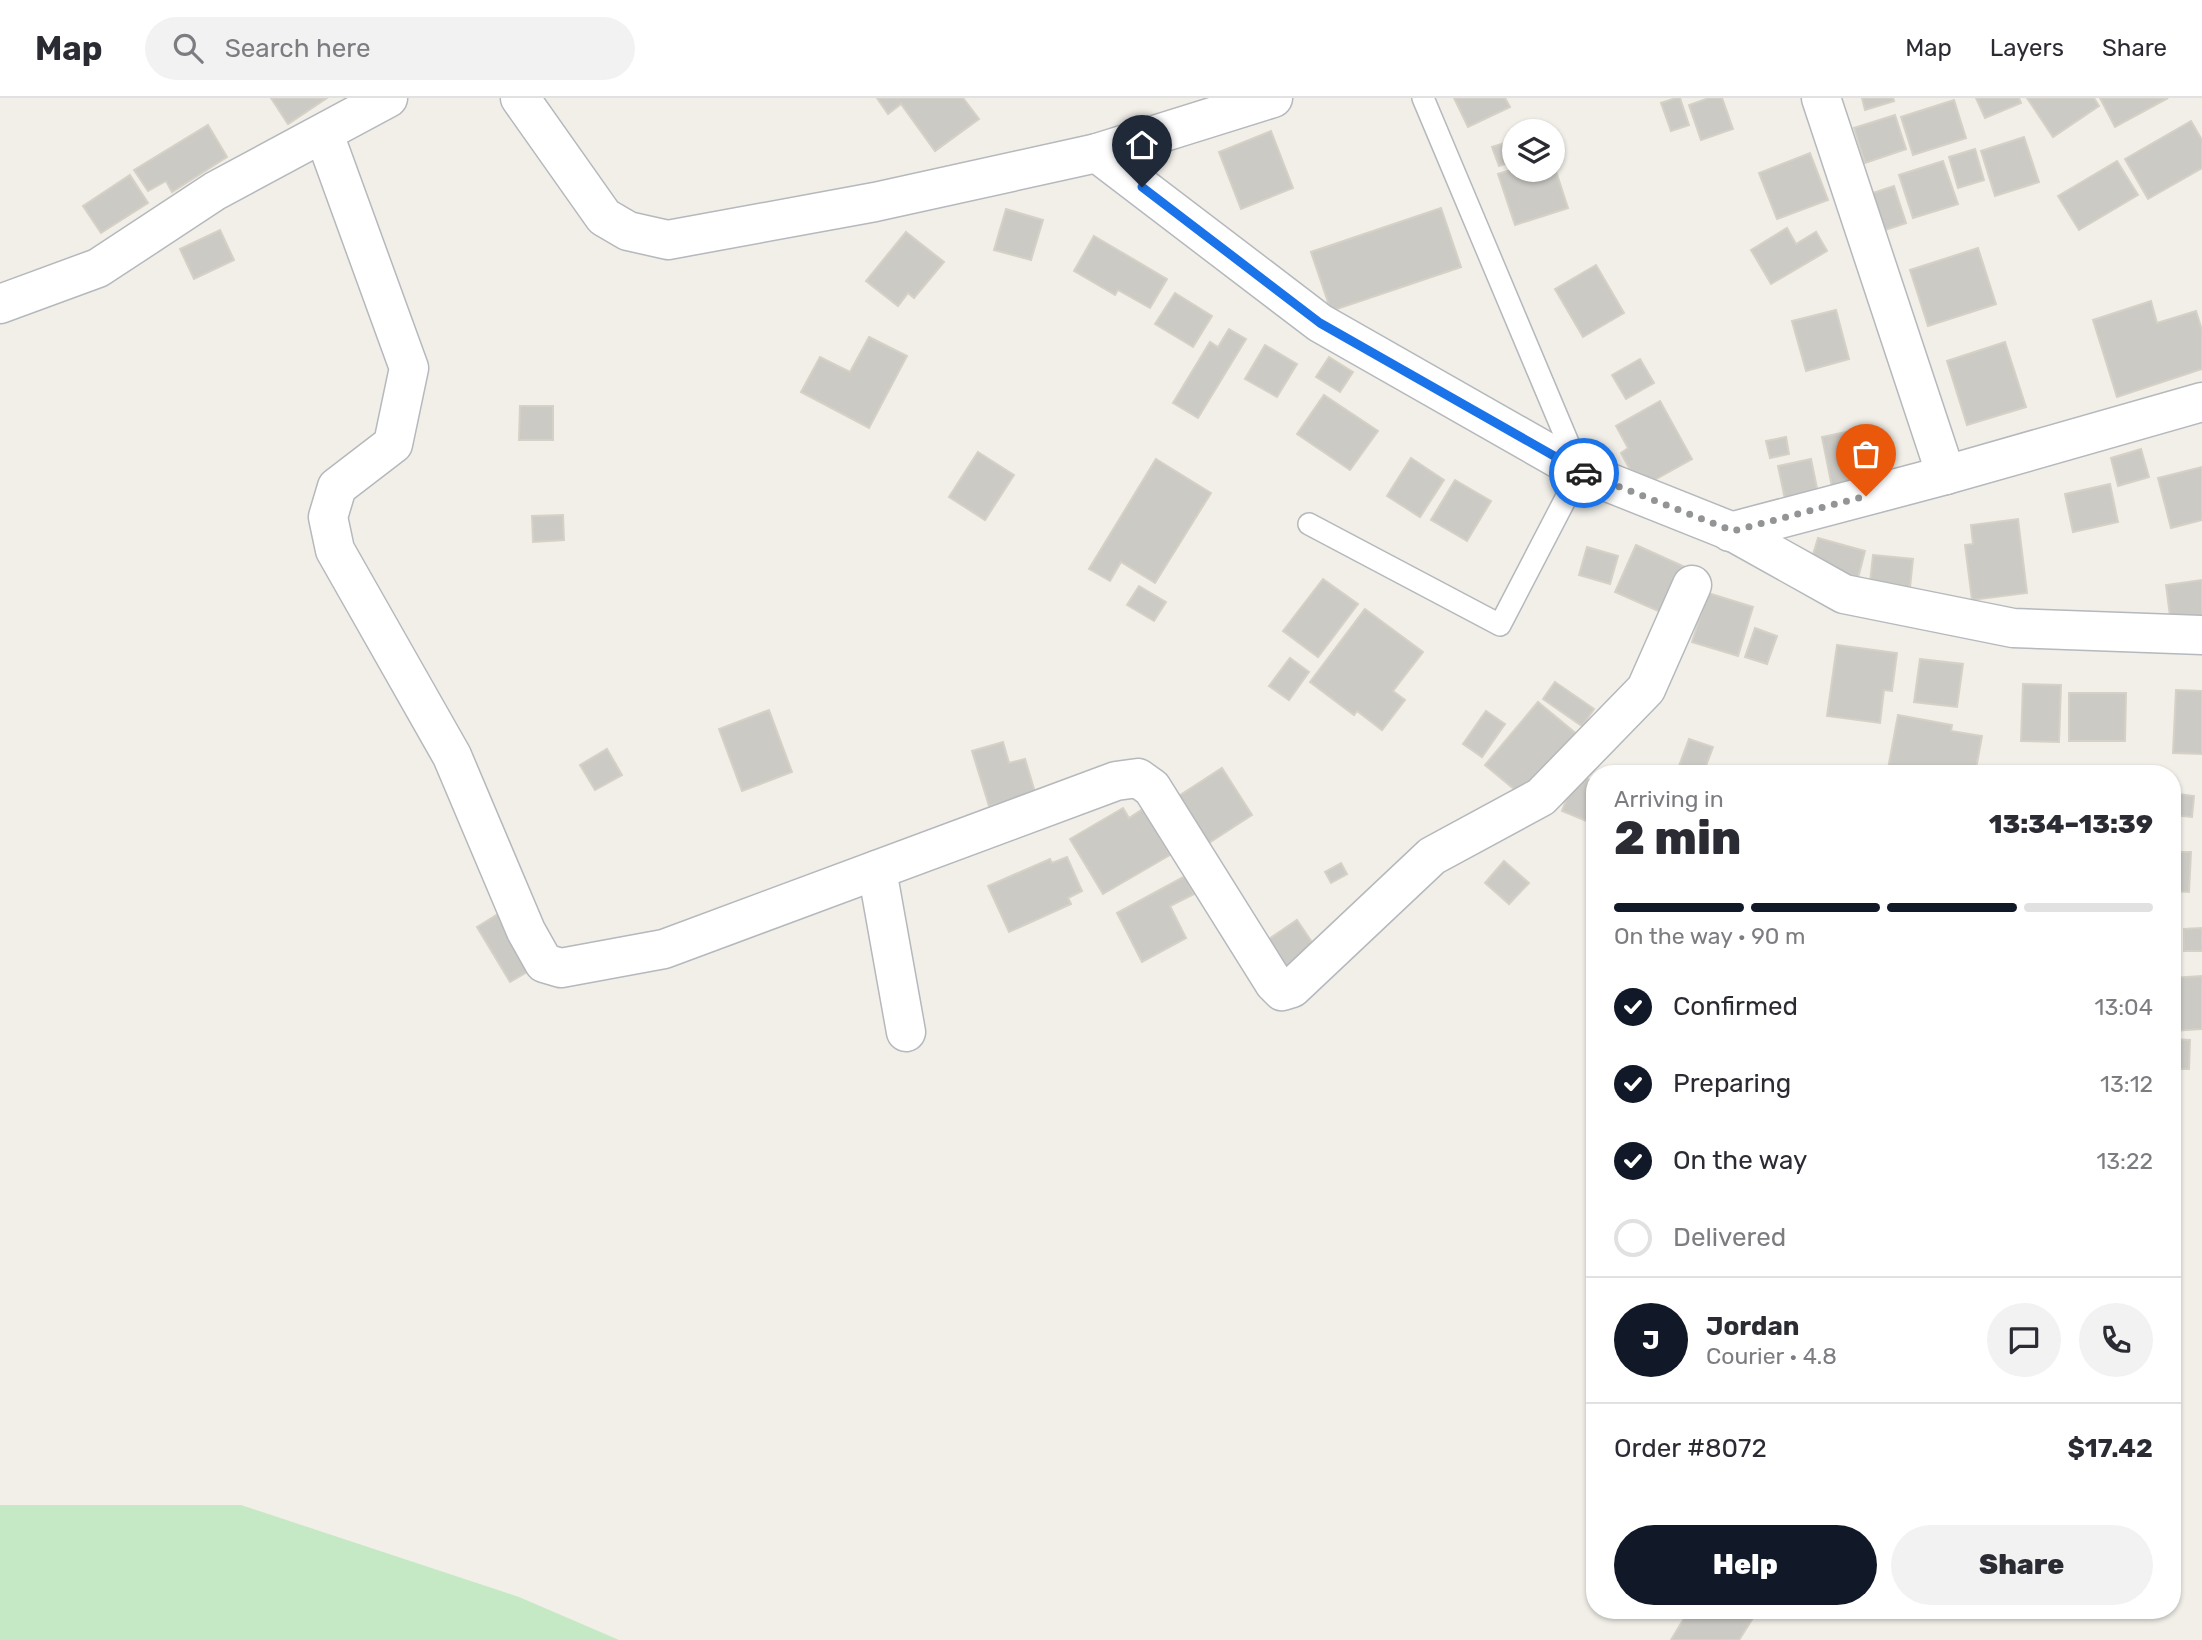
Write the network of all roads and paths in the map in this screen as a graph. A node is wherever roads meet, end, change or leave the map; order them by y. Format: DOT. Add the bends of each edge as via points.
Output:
graph roads {
  1 [pos="388,98"];
  2 [pos="520,98"];
  3 [pos="1273,98"];
  4 [pos="1423,98"];
  5 [pos="1821,98"];
  6 [pos="324,134"];
  7 [pos="1097,153"];
  8 [pos="0,304"];
  9 [pos="2202,402"];
  10 [pos="1580,471"];
  11 [pos="1946,475"];
  12 [pos="1308,524"];
  13 [pos="1731,532"];
  14 [pos="1692,585"];
  15 [pos="2202,635"];
  16 [pos="877,870"];
  17 [pos="906,1032"];
  1 -- 6 [label="street"];
  2 -- 7 [label="street" via="604,217 628,231 668,240 875,202"];
  3 -- 7 [label="street"];
  4 -- 10 [label="lane"];
  5 -- 11 [label="street"];
  6 -- 8 [label="street" via="215,191 98,268"];
  6 -- 16 [label="street" via="409,368 393,444 337,487 328,517 335,550 452,756 544,963 562,968 664,949"];
  7 -- 10 [label="street" via="1320,323"];
  9 -- 11 [label="street"];
  10 -- 12 [label="lane" via="1500,625"];
  10 -- 13 [label="street"];
  11 -- 13 [label="street"];
  13 -- 15 [label="street" via="1844,594 2013,628"];
  14 -- 16 [label="street" via="1646,689 1541,797 1432,856 1292,988 1282,991 1274,983 1152,788 1138,778 1116,782"];
  16 -- 17 [label="street"];
}
